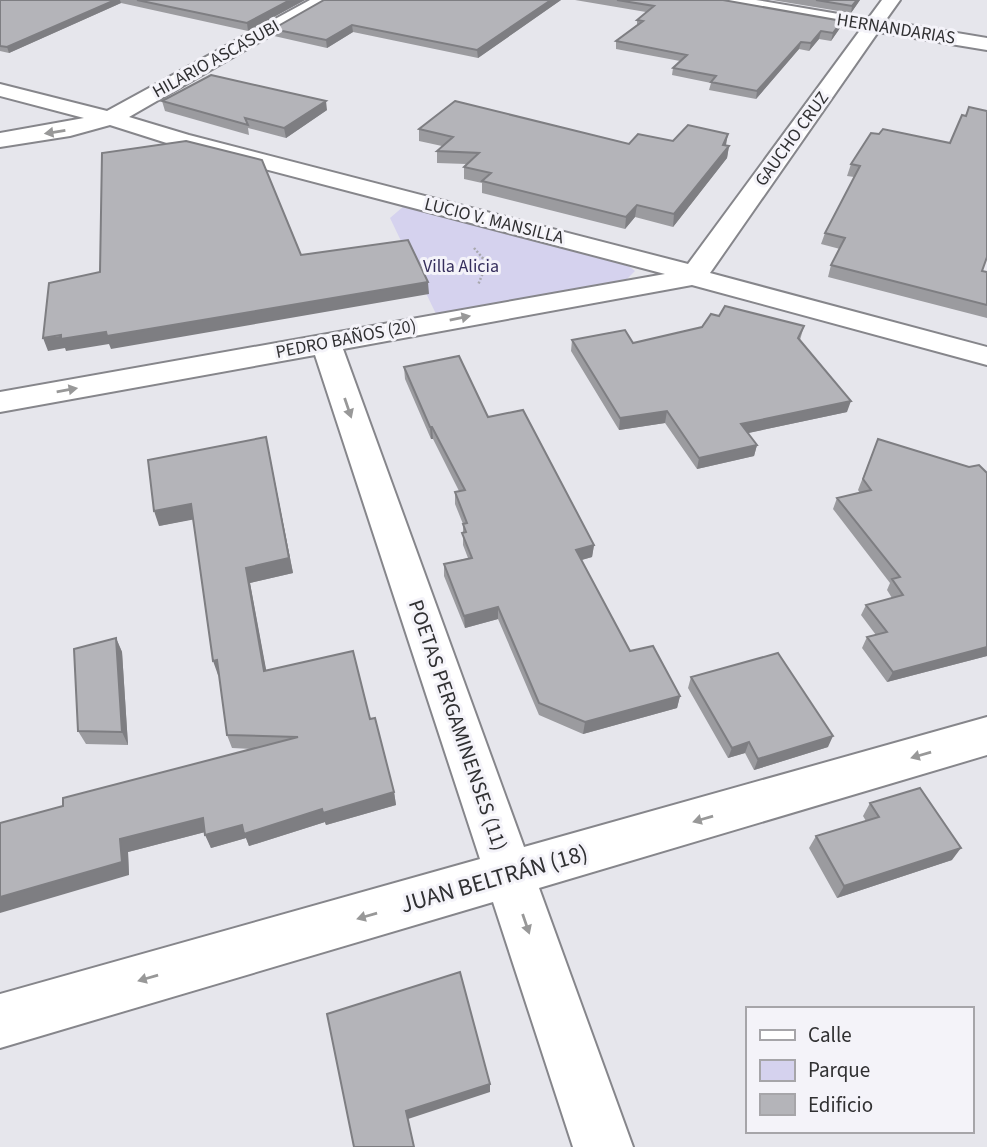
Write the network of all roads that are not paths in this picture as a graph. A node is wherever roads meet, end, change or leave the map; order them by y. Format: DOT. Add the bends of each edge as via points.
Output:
graph roads {
  1 [pos="323,0"];
  2 [pos="723,0"];
  3 [pos="891,0"];
  4 [pos="874,25"];
  5 [pos="987,44"];
  6 [pos="0,90"];
  7 [pos="110,118"];
  8 [pos="0,140"];
  9 [pos="693,277"];
  10 [pos="326,343"];
  11 [pos="952,346"];
  12 [pos="987,356"];
  13 [pos="987,381"];
  14 [pos="0,402"];
  15 [pos="987,736"];
  16 [pos="509,875"];
  17 [pos="0,1021"];
  18 [pos="603,1147"];
  1 -- 7 [label="street, HILARIO ASCASUBI"];
  2 -- 4 [label="street, HERNANDARIAS"];
  3 -- 4 [label="street, GAUCHO CRUZ"];
  4 -- 5 [label="street, HERNANDARIAS"];
  4 -- 9 [label="street, GAUCHO CRUZ"];
  6 -- 7 [label="street, LUCIO V. MANSILLA"];
  7 -- 8 [label="street, HILARIO ASCASUBI, one-way"];
  7 -- 9 [label="street, LUCIO V. MANSILLA" via="671,266"];
  10 -- 9 [label="street, PEDRO BAÑOS (20), one-way"];
  9 -- 11 [label="street, LUCIO V. MANSILLA"];
  14 -- 10 [label="street, PEDRO BAÑOS (20), one-way"];
  10 -- 16 [label="street, POETAS PERGAMINENSES (11), one-way"];
  11 -- 12 [label="street, LUCIO V. MANSILLA"];
  11 -- 13 [label="street"];
  15 -- 16 [label="street, JUAN BELTRÁN (18), one-way"];
  16 -- 17 [label="street, JUAN BELTRÁN (18), one-way"];
  16 -- 18 [label="street, POETAS PERGAMINENSES (11), one-way"];
}
